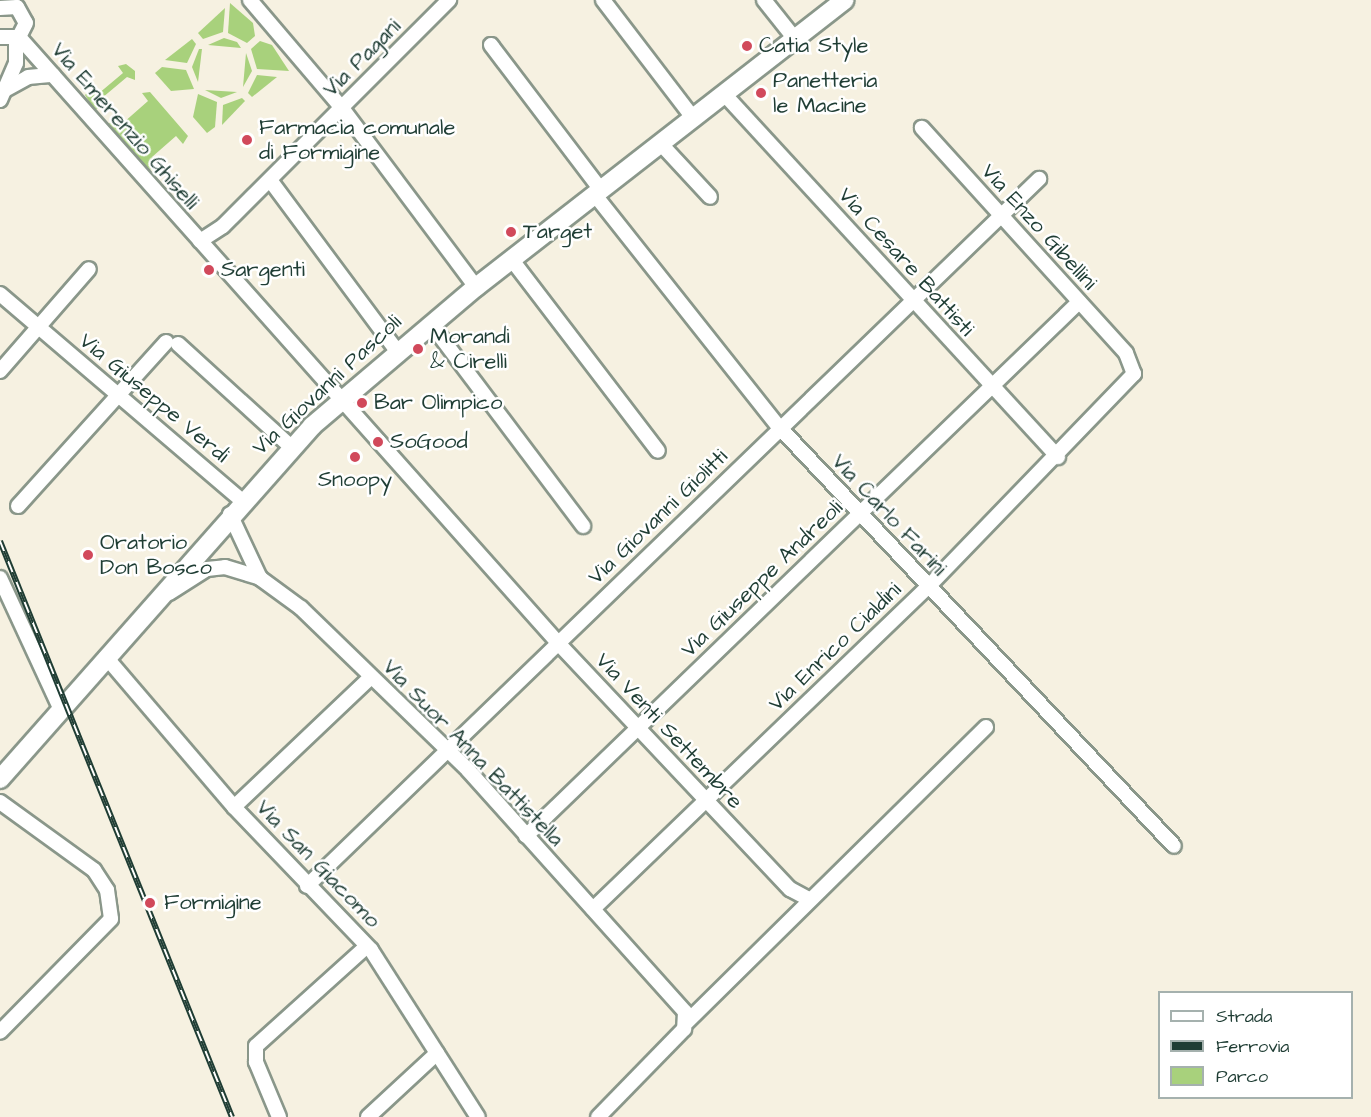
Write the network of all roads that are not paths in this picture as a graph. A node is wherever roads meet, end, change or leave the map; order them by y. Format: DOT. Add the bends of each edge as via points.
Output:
graph roads {
  1 [pos="250,0"];
  2 [pos="449,0"];
  3 [pos="603,0"];
  4 [pos="764,0"];
  5 [pos="845,0"];
  6 [pos="6,4"];
  7 [pos="0,37"];
  8 [pos="17,37"];
  9 [pos="795,39"];
  10 [pos="491,45"];
  11 [pos="53,75"];
  12 [pos="2,95"];
  13 [pos="725,95"];
  14 [pos="342,108"];
  15 [pos="694,119"];
  16 [pos="922,128"];
  17 [pos="661,144"];
  18 [pos="1039,179"];
  19 [pos="270,180"];
  20 [pos="598,193"];
  21 [pos="710,197"];
  22 [pos="1000,214"];
  23 [pos="200,241"];
  24 [pos="512,260"];
  25 [pos="89,269"];
  26 [pos="476,287"];
  27 [pos="0,294"];
  28 [pos="912,299"];
  29 [pos="1078,302"];
  30 [pos="431,324"];
  31 [pos="38,327"];
  32 [pos="397,351"];
  33 [pos="1126,353"];
  34 [pos="0,371"];
  35 [pos="990,386"];
  36 [pos="119,395"];
  37 [pos="338,402"];
  38 [pos="780,428"];
  39 [pos="291,447"];
  40 [pos="658,451"];
  41 [pos="1058,457"];
  42 [pos="18,506"];
  43 [pos="236,507"];
  44 [pos="859,514"];
  45 [pos="582,526"];
  46 [pos="210,537"];
  47 [pos="213,567"];
  48 [pos="0,578"];
  49 [pos="260,578"];
  50 [pos="927,588"];
  51 [pos="152,604"];
  52 [pos="558,644"];
  53 [pos="106,657"];
  54 [pos="371,677"];
  55 [pos="62,705"];
  56 [pos="986,727"];
  57 [pos="637,728"];
  58 [pos="446,751"];
  59 [pos="0,779"];
  60 [pos="705,801"];
  61 [pos="0,802"];
  62 [pos="234,807"];
  63 [pos="526,836"];
  64 [pos="1174,846"];
  65 [pos="307,886"];
  66 [pos="809,899"];
  67 [pos="592,909"];
  68 [pos="367,946"];
  69 [pos="687,1023"];
  70 [pos="0,1032"];
  71 [pos="437,1053"];
  72 [pos="279,1117"];
  73 [pos="368,1117"];
  74 [pos="478,1117"];
  75 [pos="598,1117"];
  1 -- 14 [label="street"];
  2 -- 14 [label="street, Via Pagani"];
  3 -- 15 [label="street"];
  4 -- 9 [label="street"];
  5 -- 9 [label="street, Via Giovanni Pascoli"];
  6 -- 8 [label="street" via="26,19"];
  7 -- 8 [label="street"];
  8 -- 11 [label="street, Via Emerenzio Ghiselli"];
  8 -- 12 [label="street" via="16,63"];
  9 -- 13 [label="street, Via Giovanni Pascoli"];
  10 -- 20 [label="street, Via Carlo Farini"];
  11 -- 12 [label="street" via="28,77"];
  11 -- 23 [label="street, Via Emerenzio Ghiselli"];
  13 -- 15 [label="street, Via Giovanni Pascoli"];
  13 -- 28 [label="street, Via Cesare Battisti"];
  14 -- 19 [label="street, Via Pagani"];
  14 -- 26 [label="street"];
  15 -- 17 [label="street, Via Giovanni Pascoli"];
  16 -- 22 [label="street, Via Enzo Gibellini"];
  17 -- 20 [label="street, Via Giovanni Pascoli"];
  17 -- 21 [label="street"];
  18 -- 22 [label="street, Via Giovanni Giolitti"];
  19 -- 23 [label="street, Via Pagani" via="213,235"];
  19 -- 32 [label="street"];
  20 -- 24 [label="street, Via Giovanni Pascoli"];
  20 -- 38 [label="street, Via Carlo Farini"];
  22 -- 28 [label="street, Via Giovanni Giolitti"];
  22 -- 29 [label="street, Via Enzo Gibellini"];
  23 -- 37 [label="street, Via Emerenzio Ghiselli"];
  24 -- 26 [label="street, Via Giovanni Pascoli"];
  24 -- 40 [label="street"];
  25 -- 31 [label="street"];
  26 -- 30 [label="street, Via Giovanni Pascoli"];
  27 -- 31 [label="street, Via Giuseppe Verdi"];
  28 -- 35 [label="street, Via Cesare Battisti"];
  28 -- 38 [label="street, Via Giovanni Giolitti"];
  29 -- 33 [label="street, Via Enzo Gibellini"];
  29 -- 35 [label="street, Via Giuseppe Andreoli"];
  30 -- 32 [label="street, Via Giovanni Pascoli"];
  30 -- 45 [label="street"];
  31 -- 34 [label="street"];
  31 -- 36 [label="street, Via Giuseppe Verdi"];
  32 -- 37 [label="street, Via Giovanni Pascoli"];
  33 -- 41 [label="street, Via Enrico Cialdini" via="1134,374"];
  35 -- 41 [label="street, Via Cesare Battisti"];
  35 -- 44 [label="street, Via Giuseppe Andreoli"];
  36 -- 39 [label="street" via="172,343"];
  36 -- 42 [label="street"];
  36 -- 43 [label="street, Via Giuseppe Verdi"];
  37 -- 39 [label="street, Via Giovanni Pascoli"];
  37 -- 52 [label="street, Via Venti Settembre"];
  38 -- 44 [label="street, Via Carlo Farini"];
  38 -- 52 [label="street, Via Giovanni Giolitti"];
  39 -- 43 [label="street, Via Giovanni Pascoli"];
  41 -- 50 [label="street, Via Enrico Cialdini"];
  43 -- 46 [label="street, Via Giovanni Pascoli"];
  43 -- 49 [label="street"];
  44 -- 50 [label="street, Via Carlo Farini"];
  44 -- 57 [label="street, Via Giuseppe Andreoli"];
  46 -- 47 [label="street"];
  46 -- 51 [label="street, Via Giovanni Pascoli"];
  47 -- 49 [label="street"];
  47 -- 51 [label="street"];
  48 -- 55 [label="street"];
  49 -- 54 [label="street, Via Suor Anna Battistella" via="308,615"];
  50 -- 60 [label="street, Via Enrico Cialdini"];
  50 -- 64 [label="street, Via Carlo Farini"];
  51 -- 53 [label="street, Via Giovanni Pascoli"];
  52 -- 57 [label="street, Via Venti Settembre"];
  52 -- 58 [label="street, Via Giovanni Giolitti"];
  53 -- 55 [label="street, Via Giovanni Pascoli"];
  53 -- 62 [label="street, Via San Giacomo"];
  54 -- 58 [label="street, Via Suor Anna Battistella"];
  54 -- 62 [label="street"];
  55 -- 59 [label="street, Via Giovanni Pascoli"];
  56 -- 66 [label="street"];
  57 -- 60 [label="street, Via Venti Settembre"];
  57 -- 63 [label="street, Via Giuseppe Andreoli"];
  58 -- 63 [label="street, Via Suor Anna Battistella"];
  58 -- 65 [label="street, Via Giovanni Giolitti"];
  60 -- 66 [label="street, Via Venti Settembre" via="790,889"];
  60 -- 67 [label="street, Via Enrico Cialdini"];
  61 -- 70 [label="street" via="94,870 107,890 111,919"];
  62 -- 65 [label="street, Via San Giacomo"];
  63 -- 67 [label="street, Via Suor Anna Battistella"];
  65 -- 68 [label="street, Via San Giacomo"];
  66 -- 69 [label="street"];
  67 -- 69 [label="street, Via Suor Anna Battistella" via="685,1012"];
  68 -- 71 [label="street, Via San Giacomo"];
  68 -- 72 [label="street" via="256,1046 253,1052"];
  69 -- 75 [label="street"];
  71 -- 73 [label="street"];
  71 -- 74 [label="street, Via San Giacomo"];
}
